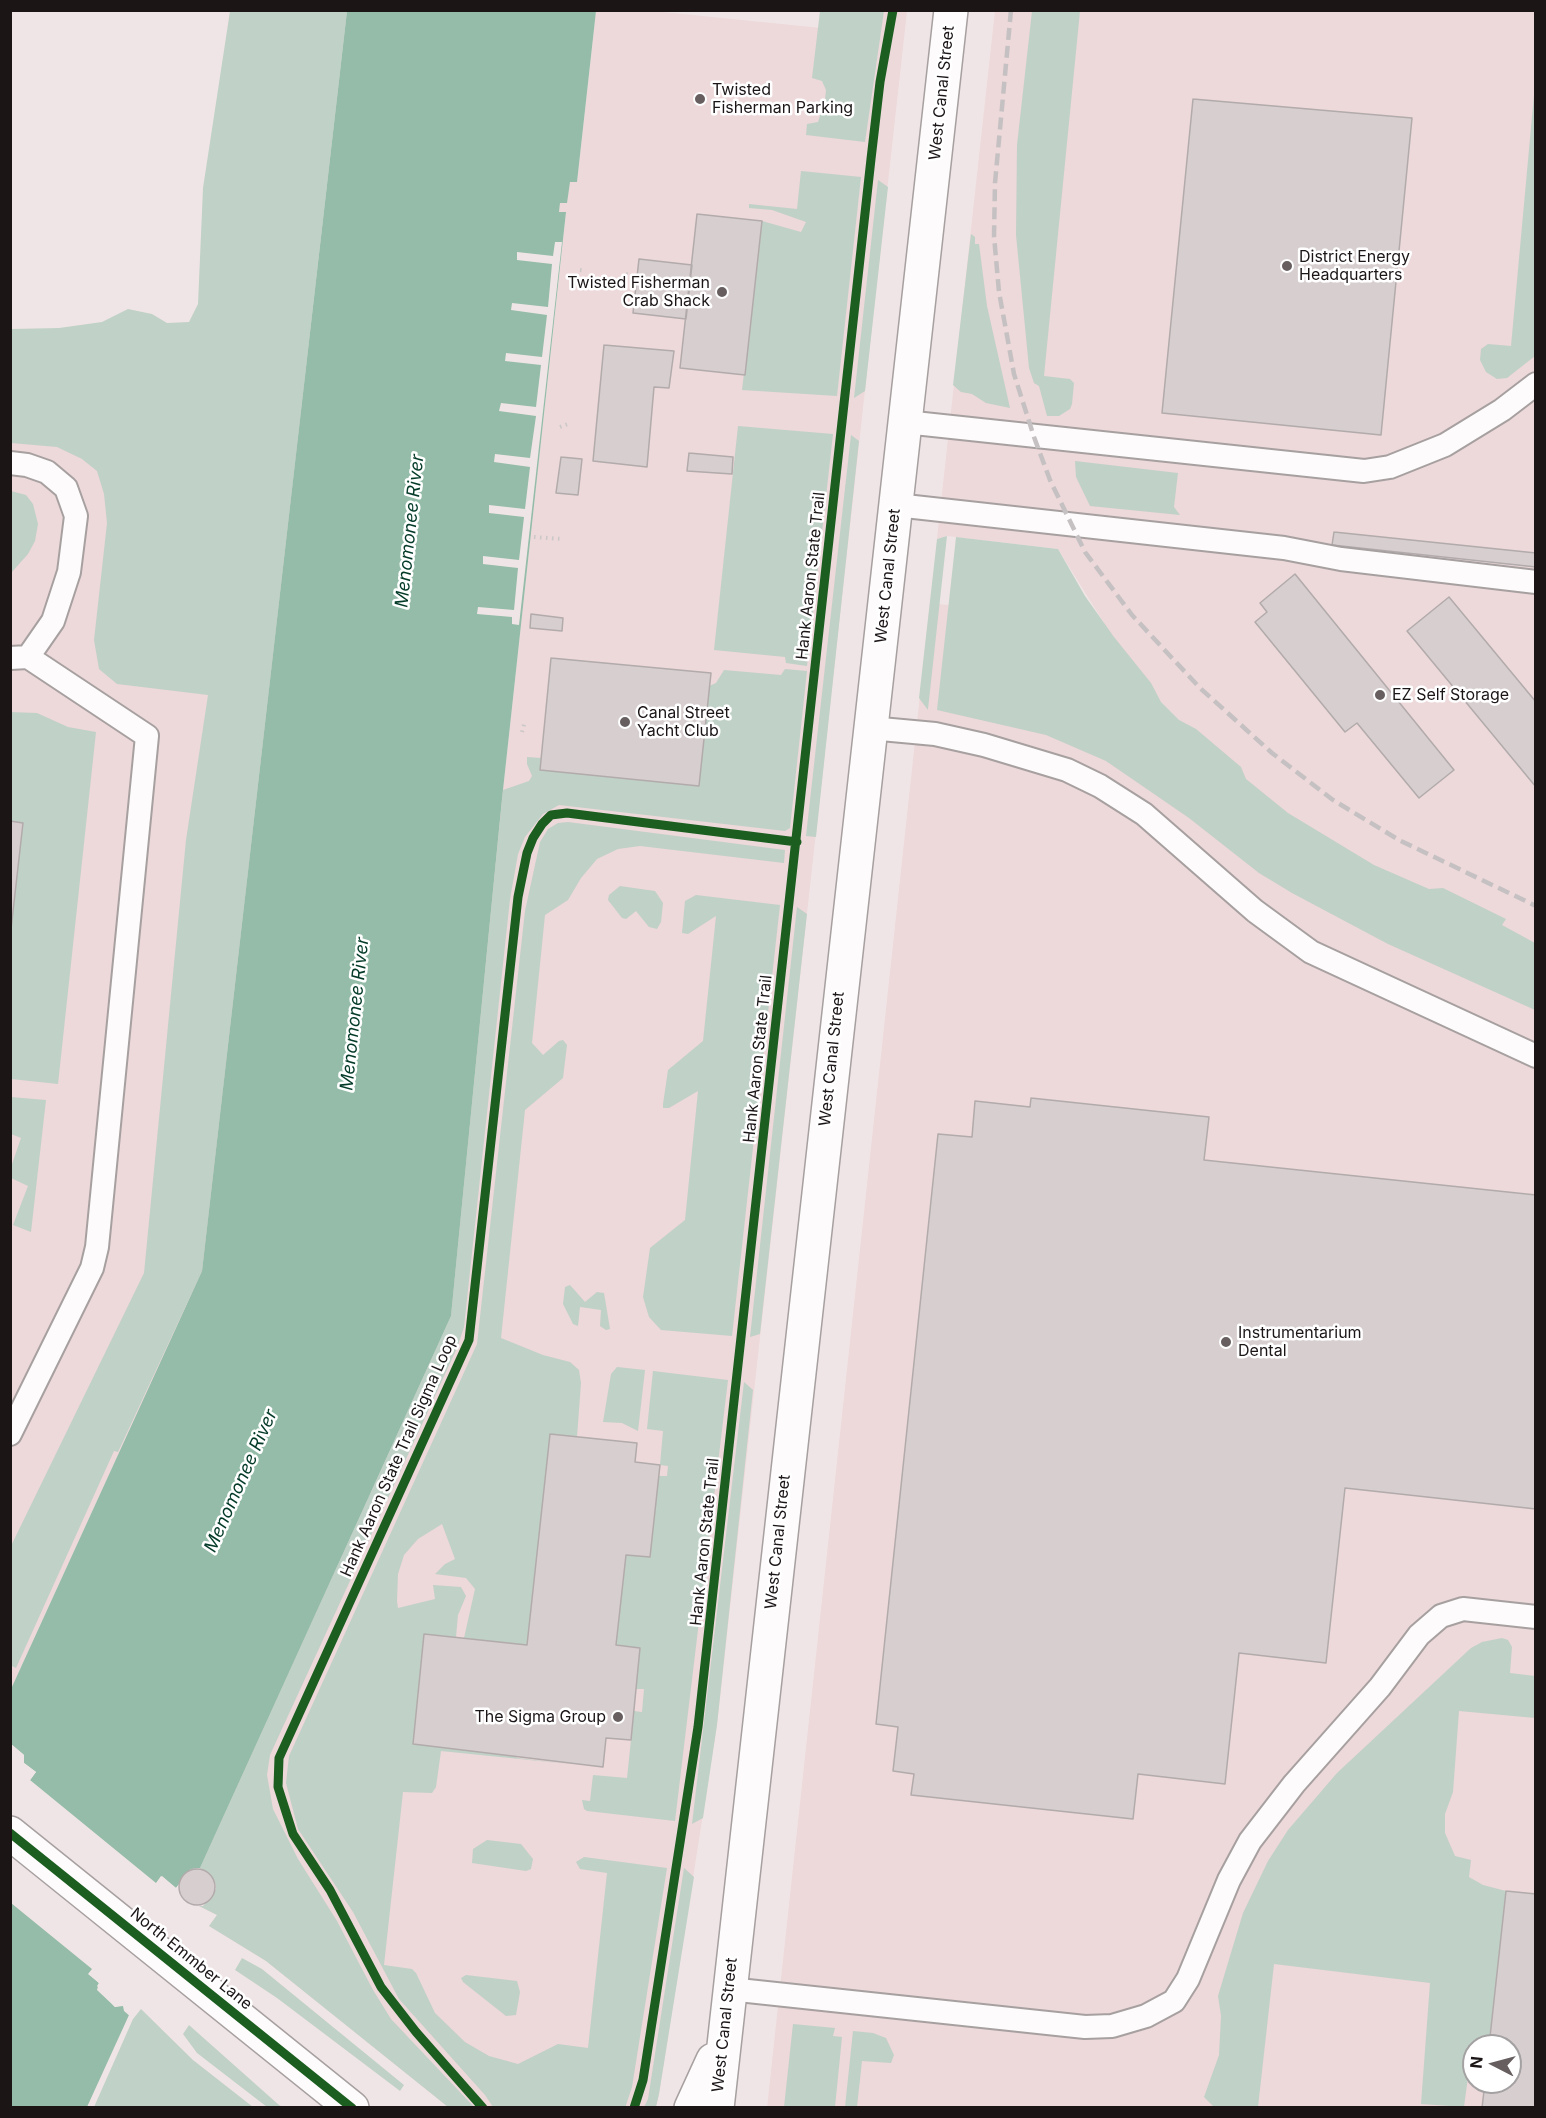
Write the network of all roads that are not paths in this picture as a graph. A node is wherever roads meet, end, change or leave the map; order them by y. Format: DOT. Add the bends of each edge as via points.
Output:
graph roads {
  1 [pos="951,10"];
  2 [pos="1536,384"];
  3 [pos="905,422"];
  4 [pos="10,463"];
  5 [pos="896,505"];
  6 [pos="1536,582"];
  7 [pos="19,658"];
  8 [pos="870,728"];
  9 [pos="1536,1056"];
  10 [pos="10,1434"];
  11 [pos="1536,1617"];
  12 [pos="10,1833"];
  13 [pos="729,1989"];
  14 [pos="723,2040"];
  15 [pos="352,2108"];
  16 [pos="691,2108"];
  17 [pos="717,2108"];
  1 -- 3 [label="street, West Canal Street"];
  2 -- 3 [label="lane" via="1445,445 1390,467 1364,471"];
  3 -- 5 [label="street, West Canal Street"];
  4 -- 7 [label="lane" via="47,472 66,488 76,516 69,572 53,621"];
  5 -- 6 [label="lane" via="1284,548 1341,559"];
  5 -- 8 [label="street, West Canal Street"];
  7 -- 10 [label="lane" via="147,736 97,1247 92,1268"];
  8 -- 9 [label="lane" via="935,734 984,745 1030,757 1084,778 1144,814 1256,911 1311,952"];
  8 -- 13 [label="street, West Canal Street"];
  11 -- 13 [label="lane" via="1463,1609 1441,1616 1419,1635 1250,1841 1229,1880 1188,1980 1174,2001 1146,2016 1112,2026 1085,2027"];
  12 -- 15 [label="street, North Emmber Lane"];
  13 -- 14 [label="street, West Canal Street"];
  14 -- 16 [label="street"];
  14 -- 17 [label="street, West Canal Street"];
}
